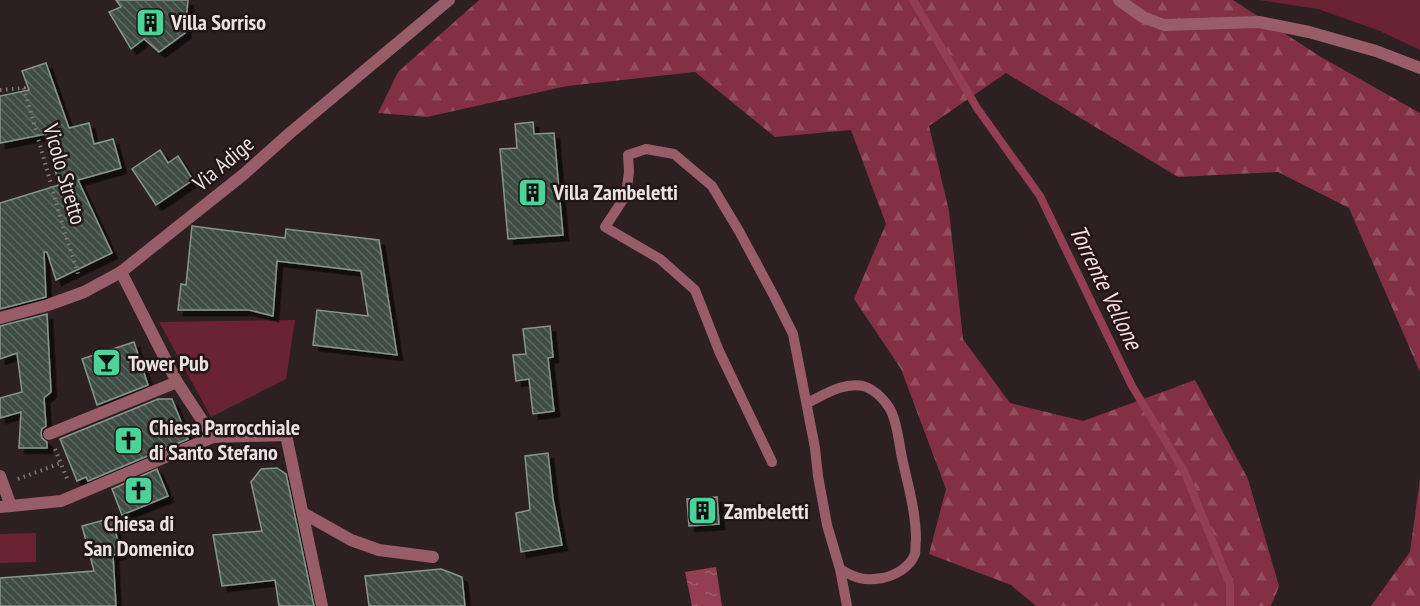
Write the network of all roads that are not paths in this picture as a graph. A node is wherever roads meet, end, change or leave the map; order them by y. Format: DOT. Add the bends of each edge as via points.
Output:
graph roads {
  1 [pos="449,0"];
  2 [pos="1119,0"];
  3 [pos="1420,68"];
  4 [pos="121,272"];
  5 [pos="0,318"];
  6 [pos="177,382"];
  7 [pos="807,403"];
  8 [pos="49,434"];
  9 [pos="213,437"];
  10 [pos="772,462"];
  11 [pos="2,481"];
  12 [pos="5,506"];
  13 [pos="303,513"];
  14 [pos="433,557"];
  15 [pos="840,569"];
  16 [pos="322,606"];
  17 [pos="847,606"];
  1 -- 4 [label="street, Via Adige" via="244,174"];
  2 -- 3 [label="street" via="1143,17 1164,25 1259,22 1310,32"];
  4 -- 5 [label="street, Via Adige" via="84,292"];
  4 -- 6 [label="street"];
  6 -- 8 [label="street"];
  6 -- 9 [label="street"];
  7 -- 10 [label="lane" via="793,334 712,186 674,154 646,149 628,155 626,195 605,227 660,259 695,290 719,351"];
  7 -- 15 [label="lane" via="827,525"];
  7 -- 15 [label="lane" via="846,385 864,386 882,397 892,412 909,481 916,532 915,553 907,567 873,580 854,578"];
  9 -- 12 [label="street" via="61,501"];
  9 -- 13 [label="street" via="286,435"];
  11 -- 12 [label="street"];
  13 -- 14 [label="street" via="351,540 379,550"];
  13 -- 16 [label="street"];
  15 -- 17 [label="lane"];
}
